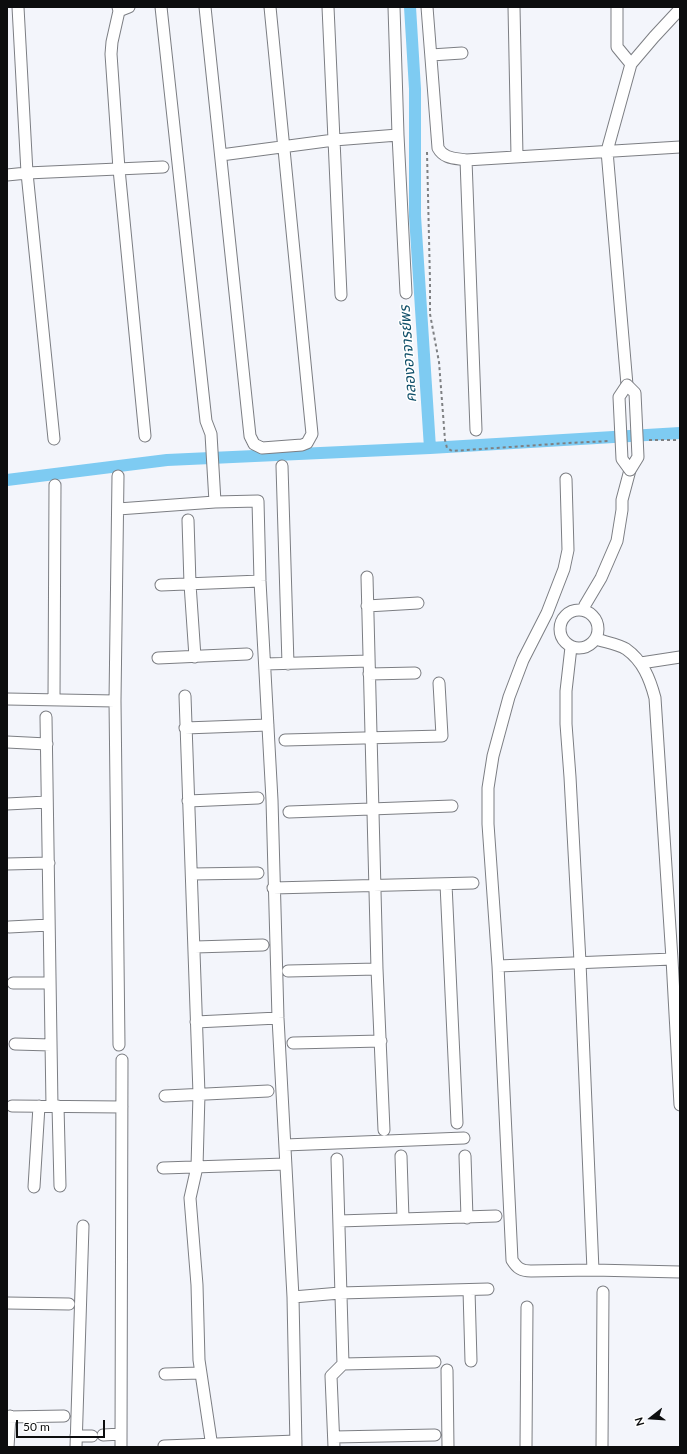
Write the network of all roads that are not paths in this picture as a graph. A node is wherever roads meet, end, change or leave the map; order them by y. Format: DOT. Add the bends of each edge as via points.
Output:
graph roads {
  1 [pos="18,7"];
  2 [pos="161,7"];
  3 [pos="205,7"];
  4 [pos="270,7"];
  5 [pos="328,7"];
  6 [pos="394,7"];
  7 [pos="426,7"];
  8 [pos="514,7"];
  9 [pos="617,7"];
  10 [pos="122,8"];
  11 [pos="680,9"];
  12 [pos="462,53"];
  13 [pos="431,55"];
  14 [pos="631,64"];
  15 [pos="398,135"];
  16 [pos="334,140"];
  17 [pos="285,147"];
  18 [pos="680,147"];
  19 [pos="607,151"];
  20 [pos="221,155"];
  21 [pos="517,156"];
  22 [pos="466,160"];
  23 [pos="163,167"];
  24 [pos="119,169"];
  25 [pos="28,173"];
  26 [pos="7,175"];
  27 [pos="406,294"];
  28 [pos="341,295"];
  29 [pos="626,385"];
  30 [pos="476,430"];
  31 [pos="145,436"];
  32 [pos="54,439"];
  33 [pos="282,466"];
  34 [pos="630,470"];
  35 [pos="118,476"];
  36 [pos="566,479"];
  37 [pos="55,485"];
  38 [pos="215,502"];
  39 [pos="118,509"];
  40 [pos="188,520"];
  41 [pos="367,577"];
  42 [pos="260,581"];
  43 [pos="190,584"];
  44 [pos="161,585"];
  45 [pos="418,603"];
  46 [pos="367,606"];
  47 [pos="584,610"];
  48 [pos="547,613"];
  49 [pos="560,623"];
  50 [pos="596,638"];
  51 [pos="571,647"];
  52 [pos="247,654"];
  53 [pos="196,657"];
  54 [pos="680,657"];
  55 [pos="158,658"];
  56 [pos="369,661"];
  57 [pos="641,663"];
  58 [pos="265,664"];
  59 [pos="288,664"];
  60 [pos="415,673"];
  61 [pos="369,674"];
  62 [pos="439,683"];
  63 [pos="185,696"];
  64 [pos="7,699"];
  65 [pos="54,699"];
  66 [pos="115,701"];
  67 [pos="46,717"];
  68 [pos="268,725"];
  69 [pos="186,728"];
  70 [pos="371,739"];
  71 [pos="285,740"];
  72 [pos="7,742"];
  73 [pos="46,744"];
  74 [pos="258,798"];
  75 [pos="188,801"];
  76 [pos="47,802"];
  77 [pos="7,804"];
  78 [pos="452,806"];
  79 [pos="373,810"];
  80 [pos="289,812"];
  81 [pos="48,863"];
  82 [pos="7,864"];
  83 [pos="258,873"];
  84 [pos="192,874"];
  85 [pos="473,883"];
  86 [pos="446,884"];
  87 [pos="375,885"];
  88 [pos="273,888"];
  89 [pos="49,925"];
  90 [pos="9,927"];
  91 [pos="263,945"];
  92 [pos="195,947"];
  93 [pos="672,958"];
  94 [pos="580,962"];
  95 [pos="498,966"];
  96 [pos="377,969"];
  97 [pos="288,971"];
  98 [pos="13,983"];
  99 [pos="50,983"];
  100 [pos="278,1018"];
  101 [pos="196,1022"];
  102 [pos="381,1041"];
  103 [pos="15,1044"];
  104 [pos="51,1044"];
  105 [pos="293,1044"];
  106 [pos="119,1045"];
  107 [pos="122,1060"];
  108 [pos="268,1091"];
  109 [pos="199,1094"];
  110 [pos="164,1096"];
  111 [pos="680,1105"];
  112 [pos="12,1106"];
  113 [pos="39,1106"];
  114 [pos="55,1106"];
  115 [pos="122,1107"];
  116 [pos="457,1123"];
  117 [pos="384,1130"];
  118 [pos="464,1138"];
  119 [pos="284,1145"];
  120 [pos="401,1156"];
  121 [pos="465,1156"];
  122 [pos="337,1159"];
  123 [pos="285,1164"];
  124 [pos="196,1167"];
  125 [pos="163,1168"];
  126 [pos="60,1186"];
  127 [pos="34,1187"];
  128 [pos="496,1216"];
  129 [pos="467,1218"];
  130 [pos="403,1219"];
  131 [pos="339,1221"];
  132 [pos="83,1226"];
  133 [pos="593,1270"];
  134 [pos="680,1272"];
  135 [pos="488,1289"];
  136 [pos="468,1290"];
  137 [pos="603,1292"];
  138 [pos="340,1293"];
  139 [pos="293,1297"];
  140 [pos="7,1303"];
  141 [pos="69,1304"];
  142 [pos="527,1306"];
  143 [pos="471,1361"];
  144 [pos="436,1362"];
  145 [pos="343,1364"];
  146 [pos="447,1370"];
  147 [pos="200,1373"];
  148 [pos="165,1374"];
  149 [pos="64,1416"];
  150 [pos="8,1417"];
  151 [pos="121,1434"];
  152 [pos="103,1435"];
  153 [pos="435,1435"];
  154 [pos="92,1436"];
  155 [pos="76,1442"];
  156 [pos="334,1442"];
  157 [pos="296,1444"];
  158 [pos="164,1446"];
  159 [pos="212,1446"];
  160 [pos="8,1447"];
  161 [pos="121,1447"];
  162 [pos="448,1447"];
  163 [pos="526,1447"];
  164 [pos="602,1447"];
  1 -- 25 [label="street"];
  2 -- 38 [label="street" via="206,421 211,434"];
  3 -- 20 [label="street"];
  4 -- 17 [label="street"];
  5 -- 16 [label="street"];
  6 -- 15 [label="street"];
  7 -- 13 [label="street"];
  8 -- 21 [label="street"];
  9 -- 14 [label="street" via="617,48"];
  10 -- 24 [label="street" via="113,36 111,54"];
  11 -- 14 [label="street"];
  12 -- 13 [label="street"];
  13 -- 22 [label="street" via="438,148 447,157"];
  14 -- 19 [label="street"];
  15 -- 16 [label="street"];
  15 -- 27 [label="street"];
  16 -- 17 [label="street"];
  16 -- 28 [label="street"];
  17 -- 20 [label="street"];
  17 -- 20 [label="street" via="312,428 310,439 302,445 262,448 251,440"];
  18 -- 19 [label="street"];
  19 -- 21 [label="street"];
  19 -- 29 [label="street"];
  21 -- 22 [label="street"];
  22 -- 30 [label="street"];
  23 -- 24 [label="street"];
  24 -- 25 [label="street"];
  24 -- 31 [label="street"];
  25 -- 26 [label="street"];
  25 -- 32 [label="street"];
  29 -- 34 [label="street, bridge" via="620,397 622,459"];
  29 -- 34 [label="street, bridge" via="635,393 638,457"];
  33 -- 59 [label="street"];
  34 -- 47 [label="street" via="622,500 617,541"];
  35 -- 39 [label="street"];
  36 -- 48 [label="street" via="567,558 562,578"];
  37 -- 65 [label="street"];
  38 -- 39 [label="street"];
  38 -- 42 [label="street" via="258,501"];
  39 -- 66 [label="street"];
  40 -- 43 [label="street"];
  41 -- 46 [label="street"];
  42 -- 43 [label="street"];
  42 -- 58 [label="street"];
  43 -- 44 [label="street"];
  43 -- 53 [label="street"];
  45 -- 46 [label="street"];
  46 -- 56 [label="street"];
  47 -- 49 [label="street" via="567,613"];
  47 -- 50 [label="street" via="597,621"];
  48 -- 49 [label="street"];
  48 -- 95 [label="street" via="523,660 509,698 493,756 488,788 488,824"];
  49 -- 51 [label="street" via="563,640"];
  50 -- 51 [label="street" via="583,648"];
  50 -- 57 [label="street" via="625,648"];
  51 -- 94 [label="street" via="566,691 566,724"];
  52 -- 53 [label="street"];
  53 -- 55 [label="street"];
  54 -- 57 [label="street"];
  56 -- 59 [label="street"];
  56 -- 61 [label="street"];
  57 -- 93 [label="street" via="652,687 656,712"];
  58 -- 59 [label="street"];
  58 -- 68 [label="street"];
  60 -- 61 [label="street"];
  61 -- 70 [label="street"];
  62 -- 70 [label="street" via="442,736"];
  63 -- 69 [label="street"];
  64 -- 65 [label="street"];
  65 -- 66 [label="street"];
  66 -- 106 [label="street"];
  67 -- 73 [label="street"];
  68 -- 69 [label="street"];
  68 -- 88 [label="street"];
  69 -- 75 [label="street"];
  70 -- 71 [label="street"];
  70 -- 79 [label="street"];
  72 -- 73 [label="street"];
  73 -- 76 [label="street"];
  74 -- 75 [label="street"];
  75 -- 84 [label="street"];
  76 -- 77 [label="street"];
  76 -- 81 [label="street"];
  78 -- 79 [label="street"];
  79 -- 80 [label="street"];
  79 -- 87 [label="street"];
  81 -- 82 [label="street"];
  81 -- 89 [label="street"];
  83 -- 84 [label="street"];
  84 -- 92 [label="street"];
  85 -- 86 [label="street"];
  86 -- 87 [label="street"];
  86 -- 116 [label="street"];
  87 -- 88 [label="street"];
  87 -- 96 [label="street"];
  88 -- 100 [label="street"];
  89 -- 90 [label="street"];
  89 -- 99 [label="street"];
  91 -- 92 [label="street"];
  92 -- 101 [label="street"];
  93 -- 94 [label="street"];
  93 -- 111 [label="street"];
  94 -- 95 [label="street"];
  94 -- 133 [label="street"];
  95 -- 133 [label="street" via="512,1260 523,1271"];
  96 -- 97 [label="street"];
  96 -- 102 [label="street"];
  98 -- 99 [label="street"];
  99 -- 104 [label="street"];
  100 -- 101 [label="street"];
  100 -- 119 [label="street"];
  101 -- 109 [label="street"];
  102 -- 105 [label="street"];
  102 -- 117 [label="street"];
  103 -- 104 [label="street"];
  104 -- 114 [label="street"];
  107 -- 115 [label="street"];
  108 -- 109 [label="street"];
  109 -- 110 [label="street"];
  109 -- 124 [label="street"];
  112 -- 113 [label="street"];
  113 -- 114 [label="street"];
  113 -- 127 [label="street"];
  114 -- 115 [label="street"];
  114 -- 126 [label="street"];
  115 -- 151 [label="street"];
  118 -- 119 [label="street"];
  119 -- 123 [label="street"];
  120 -- 130 [label="street"];
  121 -- 129 [label="street"];
  122 -- 131 [label="street"];
  123 -- 124 [label="street"];
  123 -- 139 [label="street"];
  124 -- 125 [label="street"];
  124 -- 147 [label="street" via="190,1198"];
  128 -- 129 [label="street"];
  129 -- 130 [label="street"];
  130 -- 131 [label="street"];
  131 -- 138 [label="street"];
  132 -- 155 [label="street"];
  133 -- 134 [label="street"];
  135 -- 136 [label="street"];
  136 -- 138 [label="street"];
  136 -- 143 [label="street"];
  137 -- 164 [label="street"];
  138 -- 139 [label="street"];
  138 -- 145 [label="street"];
  139 -- 157 [label="street"];
  140 -- 141 [label="street"];
  142 -- 163 [label="street"];
  144 -- 145 [label="street"];
  145 -- 156 [label="street" via="331,1376"];
  146 -- 162 [label="street"];
  147 -- 148 [label="street"];
  147 -- 159 [label="street"];
  149 -- 150 [label="street"];
  150 -- 160 [label="street"];
  151 -- 152 [label="street"];
  151 -- 161 [label="street"];
  153 -- 156 [label="street"];
  154 -- 155 [label="street"];
  157 -- 159 [label="street"];
  158 -- 159 [label="street"];
}
